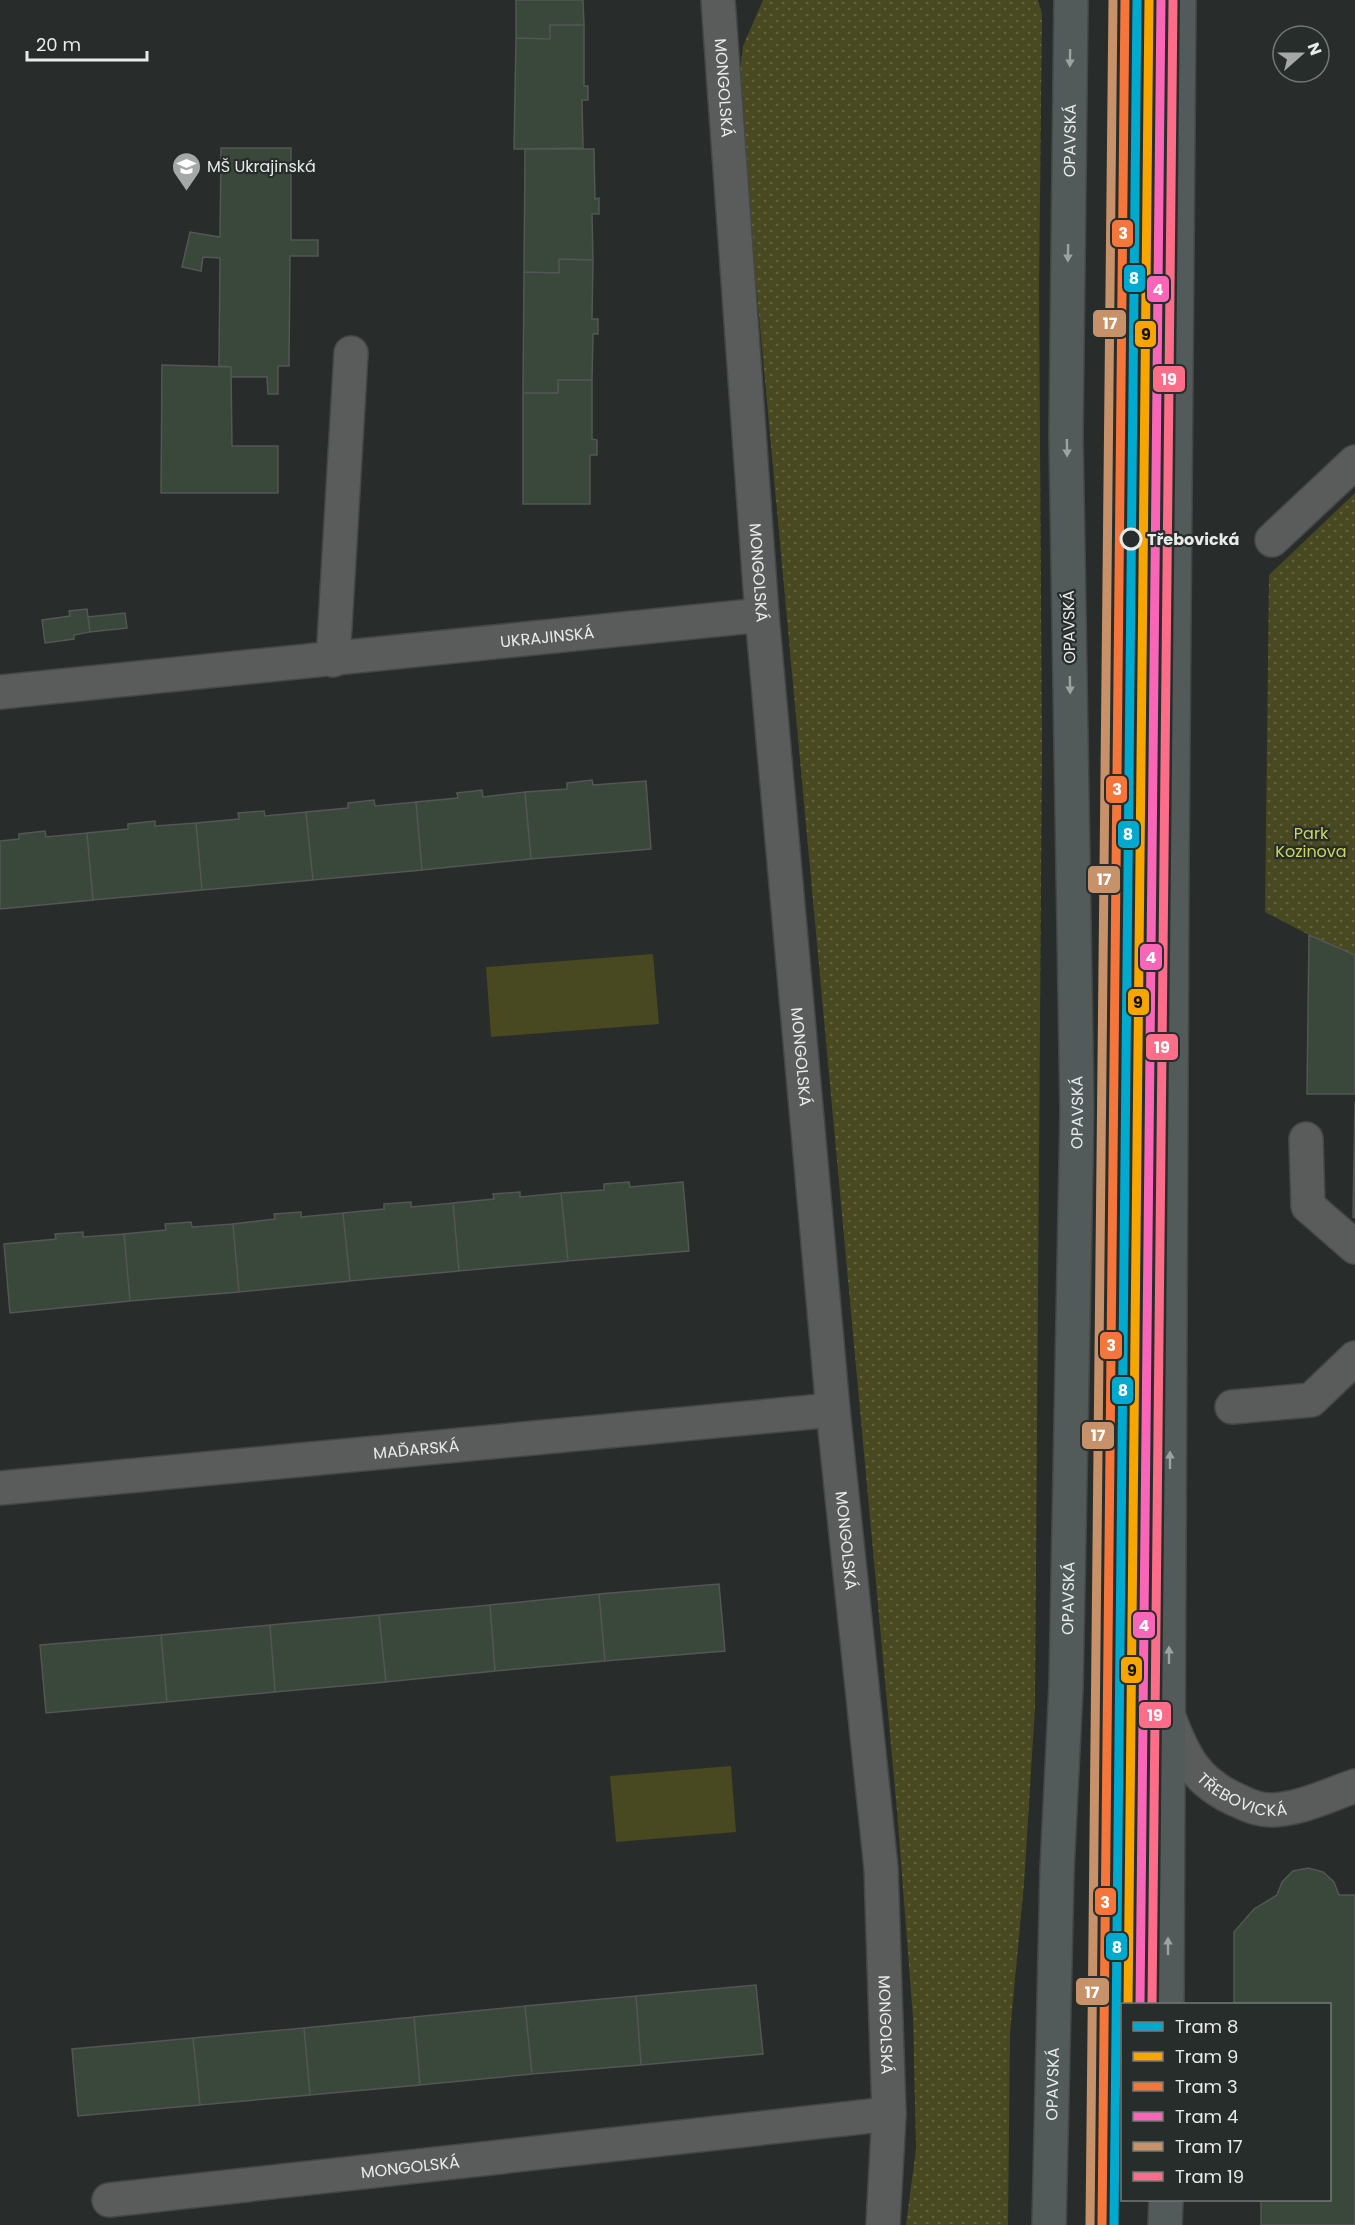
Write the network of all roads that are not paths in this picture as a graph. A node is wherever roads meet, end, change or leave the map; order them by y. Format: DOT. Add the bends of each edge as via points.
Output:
graph roads {
  1 [pos="718,0"];
  2 [pos="1071,0"];
  3 [pos="1179,0"];
  4 [pos="351,353"];
  5 [pos="1355,462"];
  6 [pos="1272,540"];
  7 [pos="762,615"];
  8 [pos="333,660"];
  9 [pos="0,693"];
  10 [pos="1306,1139"];
  11 [pos="1355,1247"];
  12 [pos="1355,1358"];
  13 [pos="1232,1407"];
  14 [pos="832,1410"];
  15 [pos="0,1488"];
  16 [pos="1168,1713"];
  17 [pos="1355,1786"];
  18 [pos="1167,2003"];
  19 [pos="889,2114"];
  20 [pos="109,2200"];
  21 [pos="1166,2201"];
  22 [pos="883,2225"];
  23 [pos="1049,2225"];
  24 [pos="1166,2225"];
  1 -- 7 [label="street, MONGOLSKÁ"];
  2 -- 23 [label="main road, OPAVSKÁ, one-way" via="1066,435 1077,1112 1066,1687"];
  16 -- 3 [label="main road, one-way"];
  4 -- 8 [label="street"];
  5 -- 6 [label="street"];
  7 -- 8 [label="street, UKRAJINSKÁ"];
  7 -- 14 [label="street, MONGOLSKÁ"];
  8 -- 9 [label="street, UKRAJINSKÁ"];
  10 -- 11 [label="street" via="1308,1206"];
  12 -- 13 [label="street" via="1311,1400"];
  14 -- 15 [label="street, MAĎARSKÁ"];
  14 -- 19 [label="street, MONGOLSKÁ" via="881,1868"];
  16 -- 17 [label="street, TŘEBOVICKÁ" via="1179,1746 1199,1776 1226,1796 1249,1806 1272,1810"];
  18 -- 16 [label="main road, one-way"];
  19 -- 20 [label="street, MONGOLSKÁ"];
  19 -- 22 [label="street, MONGOLSKÁ"];
  21 -- 24 [label="main road"];
}
